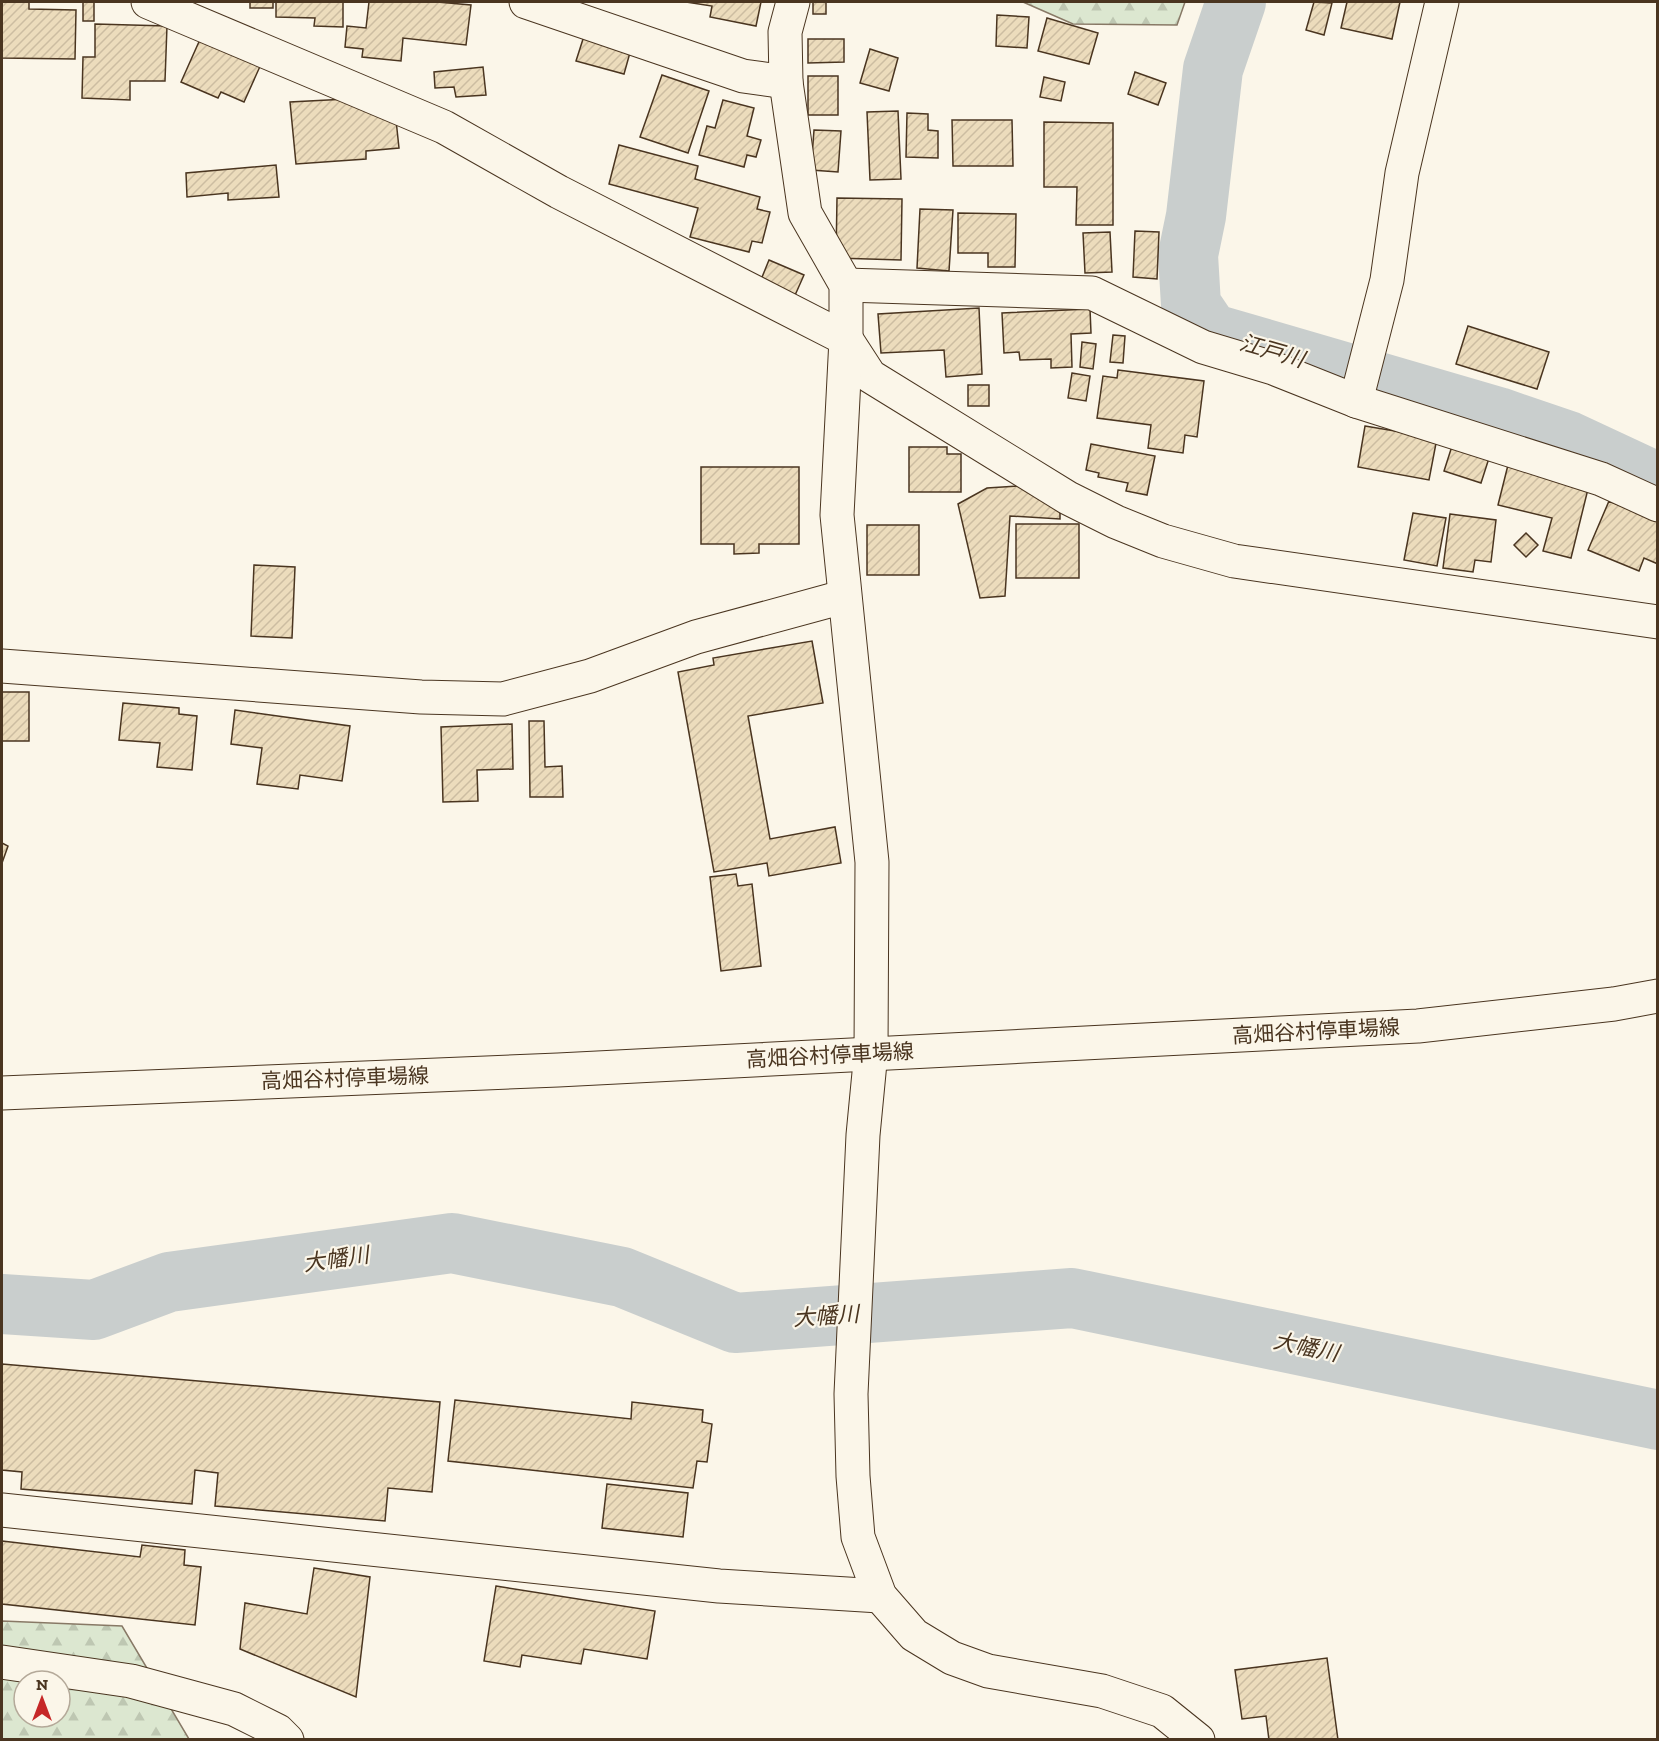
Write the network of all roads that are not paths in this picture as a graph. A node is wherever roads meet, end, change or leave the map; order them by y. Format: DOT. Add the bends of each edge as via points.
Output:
graph roads {
  1 [pos="148,2"];
  2 [pos="526,2"];
  3 [pos="793,2"];
  4 [pos="1442,2"];
  5 [pos="786,82"];
  6 [pos="846,285"];
  7 [pos="846,339"];
  8 [pos="1360,385"];
  9 [pos="1658,505"];
  10 [pos="843,597"];
  11 [pos="1658,622"];
  12 [pos="2,666"];
  13 [pos="1658,996"];
  14 [pos="871,1052"];
  15 [pos="2,1093"];
  16 [pos="2,1510"];
  17 [pos="880,1596"];
  18 [pos="2,1662"];
  19 [pos="287,1740"];
  20 [pos="1198,1740"];
  1 -- 7 [label="street" via="444,128"];
  2 -- 5 [label="street" via="743,76"];
  3 -- 5 [label="street" via="785,32"];
  4 -- 8 [label="street" via="1402,173 1387,280"];
  5 -- 6 [label="street" via="805,213"];
  6 -- 7 [label="street"];
  6 -- 8 [label="street" via="1092,293 1203,346 1273,368"];
  7 -- 10 [label="street" via="837,515"];
  7 -- 11 [label="street" via="870,376 1068,498 1164,540 1234,561"];
  8 -- 9 [label="street"];
  10 -- 12 [label="street" via="696,637 590,676 502,699 421,697"];
  10 -- 14 [label="street" via="872,862"];
  13 -- 14 [label="street, 高畑谷村停車場線" via="1418,1026"];
  14 -- 15 [label="street, 高畑谷村停車場線" via="558,1070"];
  14 -- 17 [label="street" via="863,1135 852,1394 853,1476 858,1537"];
  16 -- 17 [label="street" via="719,1586"];
  17 -- 20 [label="street" via="914,1635 952,1658 988,1671 1102,1691 1152,1707"];
  18 -- 19 [label="street" via="131,1680 234,1709 278,1731"];
}
